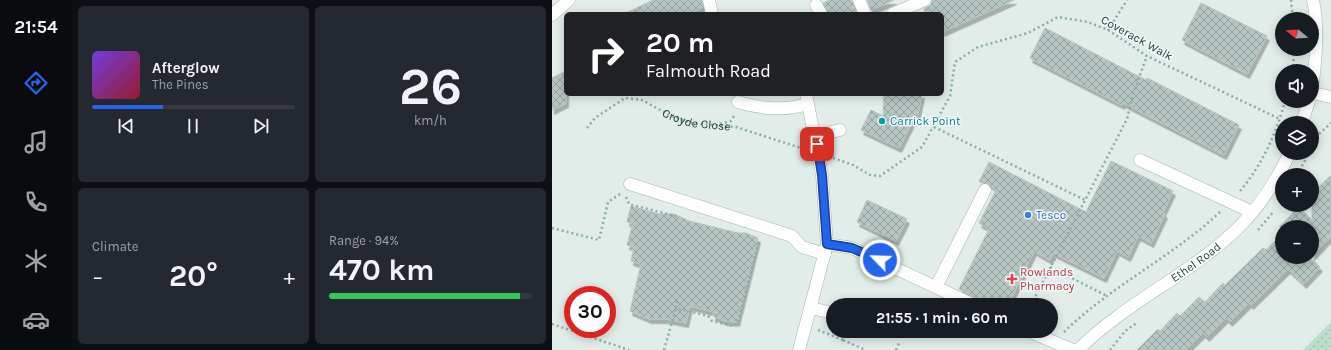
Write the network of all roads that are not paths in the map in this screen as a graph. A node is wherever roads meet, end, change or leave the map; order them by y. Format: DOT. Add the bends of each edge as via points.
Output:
graph roads {
  1 [pos="569,0"];
  2 [pos="709,0"];
  3 [pos="859,0"];
  4 [pos="925,0"];
  5 [pos="1313,0"];
  6 [pos="906,4"];
  7 [pos="712,12"];
  8 [pos="864,12"];
  9 [pos="895,12"];
  10 [pos="552,15"];
  11 [pos="1314,64"];
  12 [pos="1319,94"];
  13 [pos="1331,97"];
  14 [pos="807,99"];
  15 [pos="738,102"];
  16 [pos="840,130"];
  17 [pos="815,136"];
  18 [pos="1140,160"];
  19 [pos="1286,160"];
  20 [pos="630,184"];
  21 [pos="985,190"];
  22 [pos="1252,212"];
  23 [pos="826,249"];
  24 [pos="936,287"];
  25 [pos="958,298"];
  26 [pos="811,308"];
  27 [pos="826,311"];
  28 [pos="1043,338"];
  29 [pos="799,350"];
  30 [pos="1073,350"];
  31 [pos="1078,350"];
  1 -- 10 [label="street"];
  2 -- 7 [label="street"];
  3 -- 8 [label="street"];
  4 -- 6 [label="street"];
  5 -- 11 [label="street"];
  6 -- 9 [label="street"];
  12 -- 13 [label="street"];
  14 -- 15 [label="street" via="796,108 772,108"];
  14 -- 17 [label="street"];
  16 -- 17 [label="street"];
  17 -- 23 [label="street" via="825,206"];
  18 -- 22 [label="street"];
  19 -- 22 [label="street, Ethel Road" via="1279,175"];
  20 -- 23 [label="street" via="792,236 802,247"];
  21 -- 24 [label="street"];
  22 -- 31 [label="street, Ethel Road" via="1241,226 1219,244 1098,330"];
  23 -- 24 [label="street" via="852,248 910,268"];
  23 -- 26 [label="street"];
  24 -- 25 [label="street"];
  26 -- 27 [label="street"];
  26 -- 29 [label="street"];
  28 -- 30 [label="street"];
}
